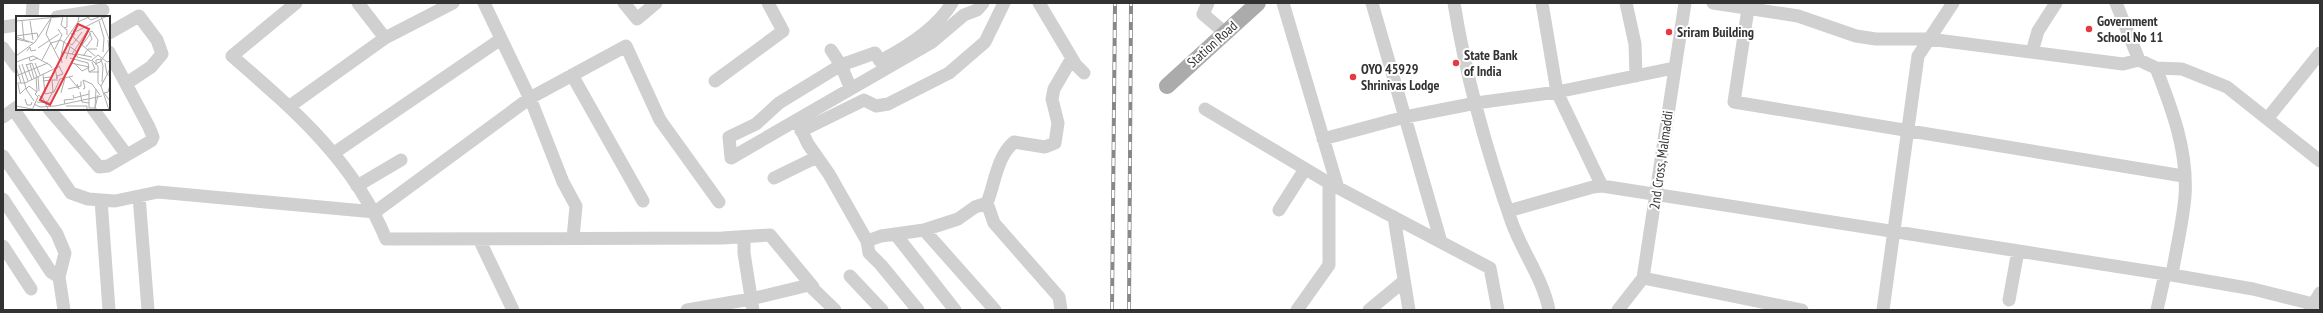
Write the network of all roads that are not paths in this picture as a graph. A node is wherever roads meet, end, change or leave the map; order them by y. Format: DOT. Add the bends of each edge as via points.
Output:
graph roads {
  1 [pos="33,3"];
  2 [pos="296,3"];
  3 [pos="358,3"];
  4 [pos="452,3"];
  5 [pos="484,3"];
  6 [pos="624,3"];
  7 [pos="656,3"];
  8 [pos="768,3"];
  9 [pos="952,3"];
  10 [pos="983,3"];
  11 [pos="1004,3"];
  12 [pos="1039,3"];
  13 [pos="1208,3"];
  14 [pos="1258,3"];
  15 [pos="1283,3"];
  16 [pos="1372,3"];
  17 [pos="1454,3"];
  18 [pos="1542,3"];
  19 [pos="1626,3"];
  20 [pos="1685,3"];
  21 [pos="1713,3"];
  22 [pos="1953,3"];
  23 [pos="2056,3"];
  24 [pos="2116,3"];
  25 [pos="1748,9"];
  26 [pos="103,10"];
  27 [pos="32,16"];
  28 [pos="64,16"];
  29 [pos="16,25"];
  30 [pos="3,27"];
  31 [pos="110,32"];
  32 [pos="1224,32"];
  33 [pos="385,38"];
  34 [pos="501,39"];
  35 [pos="1929,39"];
  36 [pos="3,48"];
  37 [pos="831,50"];
  38 [pos="2032,52"];
  39 [pos="110,54"];
  40 [pos="2320,54"];
  41 [pos="1072,58"];
  42 [pos="2139,60"];
  43 [pos="841,64"];
  44 [pos="16,66"];
  45 [pos="1674,68"];
  46 [pos="2156,68"];
  47 [pos="1084,73"];
  48 [pos="572,75"];
  49 [pos="1636,76"];
  50 [pos="715,81"];
  51 [pos="127,83"];
  52 [pos="1167,86"];
  53 [pos="850,88"];
  54 [pos="1557,92"];
  55 [pos="530,98"];
  56 [pos="1476,103"];
  57 [pos="290,106"];
  58 [pos="1205,109"];
  59 [pos="50,110"];
  60 [pos="94,110"];
  61 [pos="11,111"];
  62 [pos="1405,117"];
  63 [pos="2267,119"];
  64 [pos="799,126"];
  65 [pos="1908,132"];
  66 [pos="1323,138"];
  67 [pos="334,153"];
  68 [pos="126,154"];
  69 [pos="3,156"];
  70 [pos="817,157"];
  71 [pos="401,160"];
  72 [pos="2320,161"];
  73 [pos="1305,169"];
  74 [pos="2183,176"];
  75 [pos="774,178"];
  76 [pos="357,186"];
  77 [pos="1334,186"];
  78 [pos="1602,186"];
  79 [pos="1656,195"];
  80 [pos="139,196"];
  81 [pos="3,199"];
  82 [pos="101,200"];
  83 [pos="643,201"];
  84 [pos="719,202"];
  85 [pos="987,203"];
  86 [pos="1279,210"];
  87 [pos="375,212"];
  88 [pos="1508,212"];
  89 [pos="1394,217"];
  90 [pos="924,230"];
  91 [pos="1895,232"];
  92 [pos="896,235"];
  93 [pos="744,237"];
  94 [pos="573,238"];
  95 [pos="479,239"];
  96 [pos="868,241"];
  97 [pos="1441,242"];
  98 [pos="3,246"];
  99 [pos="2018,251"];
  100 [pos="2169,274"];
  101 [pos="850,276"];
  102 [pos="58,277"];
  103 [pos="1643,278"];
  104 [pos="1404,280"];
  105 [pos="809,285"];
  106 [pos="31,289"];
  107 [pos="2320,293"];
  108 [pos="2008,300"];
  109 [pos="752,304"];
  110 [pos="2311,307"];
  111 [pos="64,310"];
  112 [pos="109,310"];
  113 [pos="148,310"];
  114 [pos="513,310"];
  115 [pos="687,310"];
  116 [pos="835,310"];
  117 [pos="882,310"];
  118 [pos="918,310"];
  119 [pos="955,310"];
  120 [pos="995,310"];
  121 [pos="1061,310"];
  122 [pos="1297,310"];
  123 [pos="1369,310"];
  124 [pos="1409,310"];
  125 [pos="1498,310"];
  126 [pos="1549,310"];
  127 [pos="1618,310"];
  128 [pos="1802,310"];
  129 [pos="1883,310"];
  130 [pos="2157,310"];
  1 -- 27 [label="street"];
  2 -- 57 [label="street" via="232,56"];
  3 -- 33 [label="street"];
  4 -- 33 [label="street"];
  5 -- 34 [label="street"];
  6 -- 7 [label="street" via="637,19"];
  8 -- 50 [label="street" via="782,31"];
  9 -- 43 [label="street" via="944,17 895,53 880,60 875,53"];
  10 -- 53 [label="street" via="977,10 964,15 932,42"];
  11 -- 64 [label="street" via="985,42 949,73 888,104 876,106 864,100"];
  12 -- 41 [label="street"];
  13 -- 32 [label="street" via="1203,14"];
  14 -- 32 [label="main road, Station Road"];
  15 -- 66 [label="street"];
  16 -- 62 [label="street"];
  17 -- 56 [label="street" via="1467,72"];
  18 -- 54 [label="street"];
  19 -- 49 [label="street" via="1635,44"];
  20 -- 45 [label="street, 2nd Cross, Malmaddi"];
  21 -- 25 [label="street"];
  22 -- 35 [label="street"];
  23 -- 38 [label="street" via="2038,31"];
  24 -- 42 [label="street"];
  25 -- 35 [label="street" via="1798,16 1856,36 1876,39"];
  25 -- 65 [label="street" via="1734,102"];
  26 -- 28 [label="street"];
  29 -- 30 [label="street"];
  31 -- 51 [label="street" via="139,16 158,40 162,54 152,67"];
  32 -- 52 [label="main road, Station Road"];
  33 -- 57 [label="street"];
  34 -- 55 [label="street"];
  34 -- 67 [label="street"];
  35 -- 38 [label="street"];
  35 -- 65 [label="street" via="1918,56"];
  36 -- 44 [label="street"];
  37 -- 43 [label="street"];
  38 -- 42 [label="street" via="2123,64"];
  39 -- 51 [label="street"];
  40 -- 63 [label="street"];
  41 -- 47 [label="street"];
  41 -- 85 [label="street" via="1054,89 1052,99 1058,123 1055,143 1045,147 1014,142 1008,147"];
  42 -- 46 [label="street"];
  43 -- 53 [label="street"];
  43 -- 64 [label="street" via="779,103 756,124 729,138 731,158"];
  45 -- 49 [label="street"];
  45 -- 79 [label="street, 2nd Cross, Malmaddi"];
  46 -- 63 [label="street" via="2182,69 2227,87"];
  46 -- 74 [label="street" via="2177,125"];
  48 -- 55 [label="street"];
  48 -- 83 [label="street"];
  48 -- 84 [label="street" via="626,46 660,120"];
  49 -- 54 [label="street"];
  51 -- 68 [label="street" via="152,137 146,145"];
  53 -- 64 [label="street"];
  54 -- 56 [label="street"];
  54 -- 78 [label="street"];
  55 -- 87 [label="street"];
  55 -- 94 [label="street" via="563,182 576,206"];
  56 -- 62 [label="street"];
  56 -- 88 [label="street"];
  57 -- 67 [label="street"];
  58 -- 73 [label="street"];
  59 -- 68 [label="street" via="99,167 108,166"];
  60 -- 68 [label="street"];
  61 -- 82 [label="street" via="71,193"];
  62 -- 66 [label="street"];
  62 -- 97 [label="street"];
  63 -- 72 [label="street"];
  64 -- 70 [label="street"];
  65 -- 74 [label="street"];
  65 -- 91 [label="street"];
  66 -- 77 [label="street"];
  67 -- 76 [label="street"];
  69 -- 102 [label="street" via="57,234 64,253"];
  70 -- 75 [label="street"];
  70 -- 96 [label="street"];
  71 -- 76 [label="street"];
  73 -- 77 [label="street"];
  73 -- 86 [label="street"];
  74 -- 100 [label="street" via="2185,195"];
  76 -- 87 [label="street"];
  77 -- 89 [label="street"];
  77 -- 122 [label="street" via="1329,265"];
  78 -- 79 [label="street"];
  78 -- 88 [label="street"];
  79 -- 91 [label="street"];
  79 -- 103 [label="street, 2nd Cross, Malmaddi"];
  80 -- 82 [label="street" via="115,201"];
  80 -- 87 [label="street" via="158,192"];
  80 -- 113 [label="street"];
  81 -- 102 [label="street" via="51,272"];
  82 -- 112 [label="street"];
  85 -- 90 [label="street" via="975,207 958,219"];
  85 -- 121 [label="street" via="994,223 1059,298"];
  87 -- 95 [label="street" via="386,239"];
  88 -- 126 [label="street" via="1534,268"];
  89 -- 97 [label="street"];
  89 -- 104 [label="street"];
  90 -- 92 [label="street"];
  90 -- 120 [label="street"];
  91 -- 99 [label="street"];
  91 -- 129 [label="street"];
  92 -- 96 [label="street" via="881,236"];
  92 -- 119 [label="street"];
  93 -- 94 [label="street"];
  93 -- 105 [label="street" via="770,235 813,287"];
  93 -- 109 [label="street"];
  94 -- 95 [label="street"];
  95 -- 114 [label="street"];
  96 -- 118 [label="street" via="869,253"];
  97 -- 125 [label="street" via="1490,268"];
  98 -- 106 [label="street"];
  99 -- 100 [label="street"];
  99 -- 108 [label="street"];
  100 -- 110 [label="street" via="2253,289"];
  100 -- 130 [label="street"];
  101 -- 117 [label="street"];
  102 -- 111 [label="street"];
  103 -- 127 [label="street, 2nd Cross, Malmaddi"];
  103 -- 128 [label="street"];
  104 -- 123 [label="street"];
  104 -- 124 [label="street"];
  105 -- 109 [label="street"];
  105 -- 116 [label="street"];
  107 -- 110 [label="street"];
  109 -- 115 [label="street"];
}
